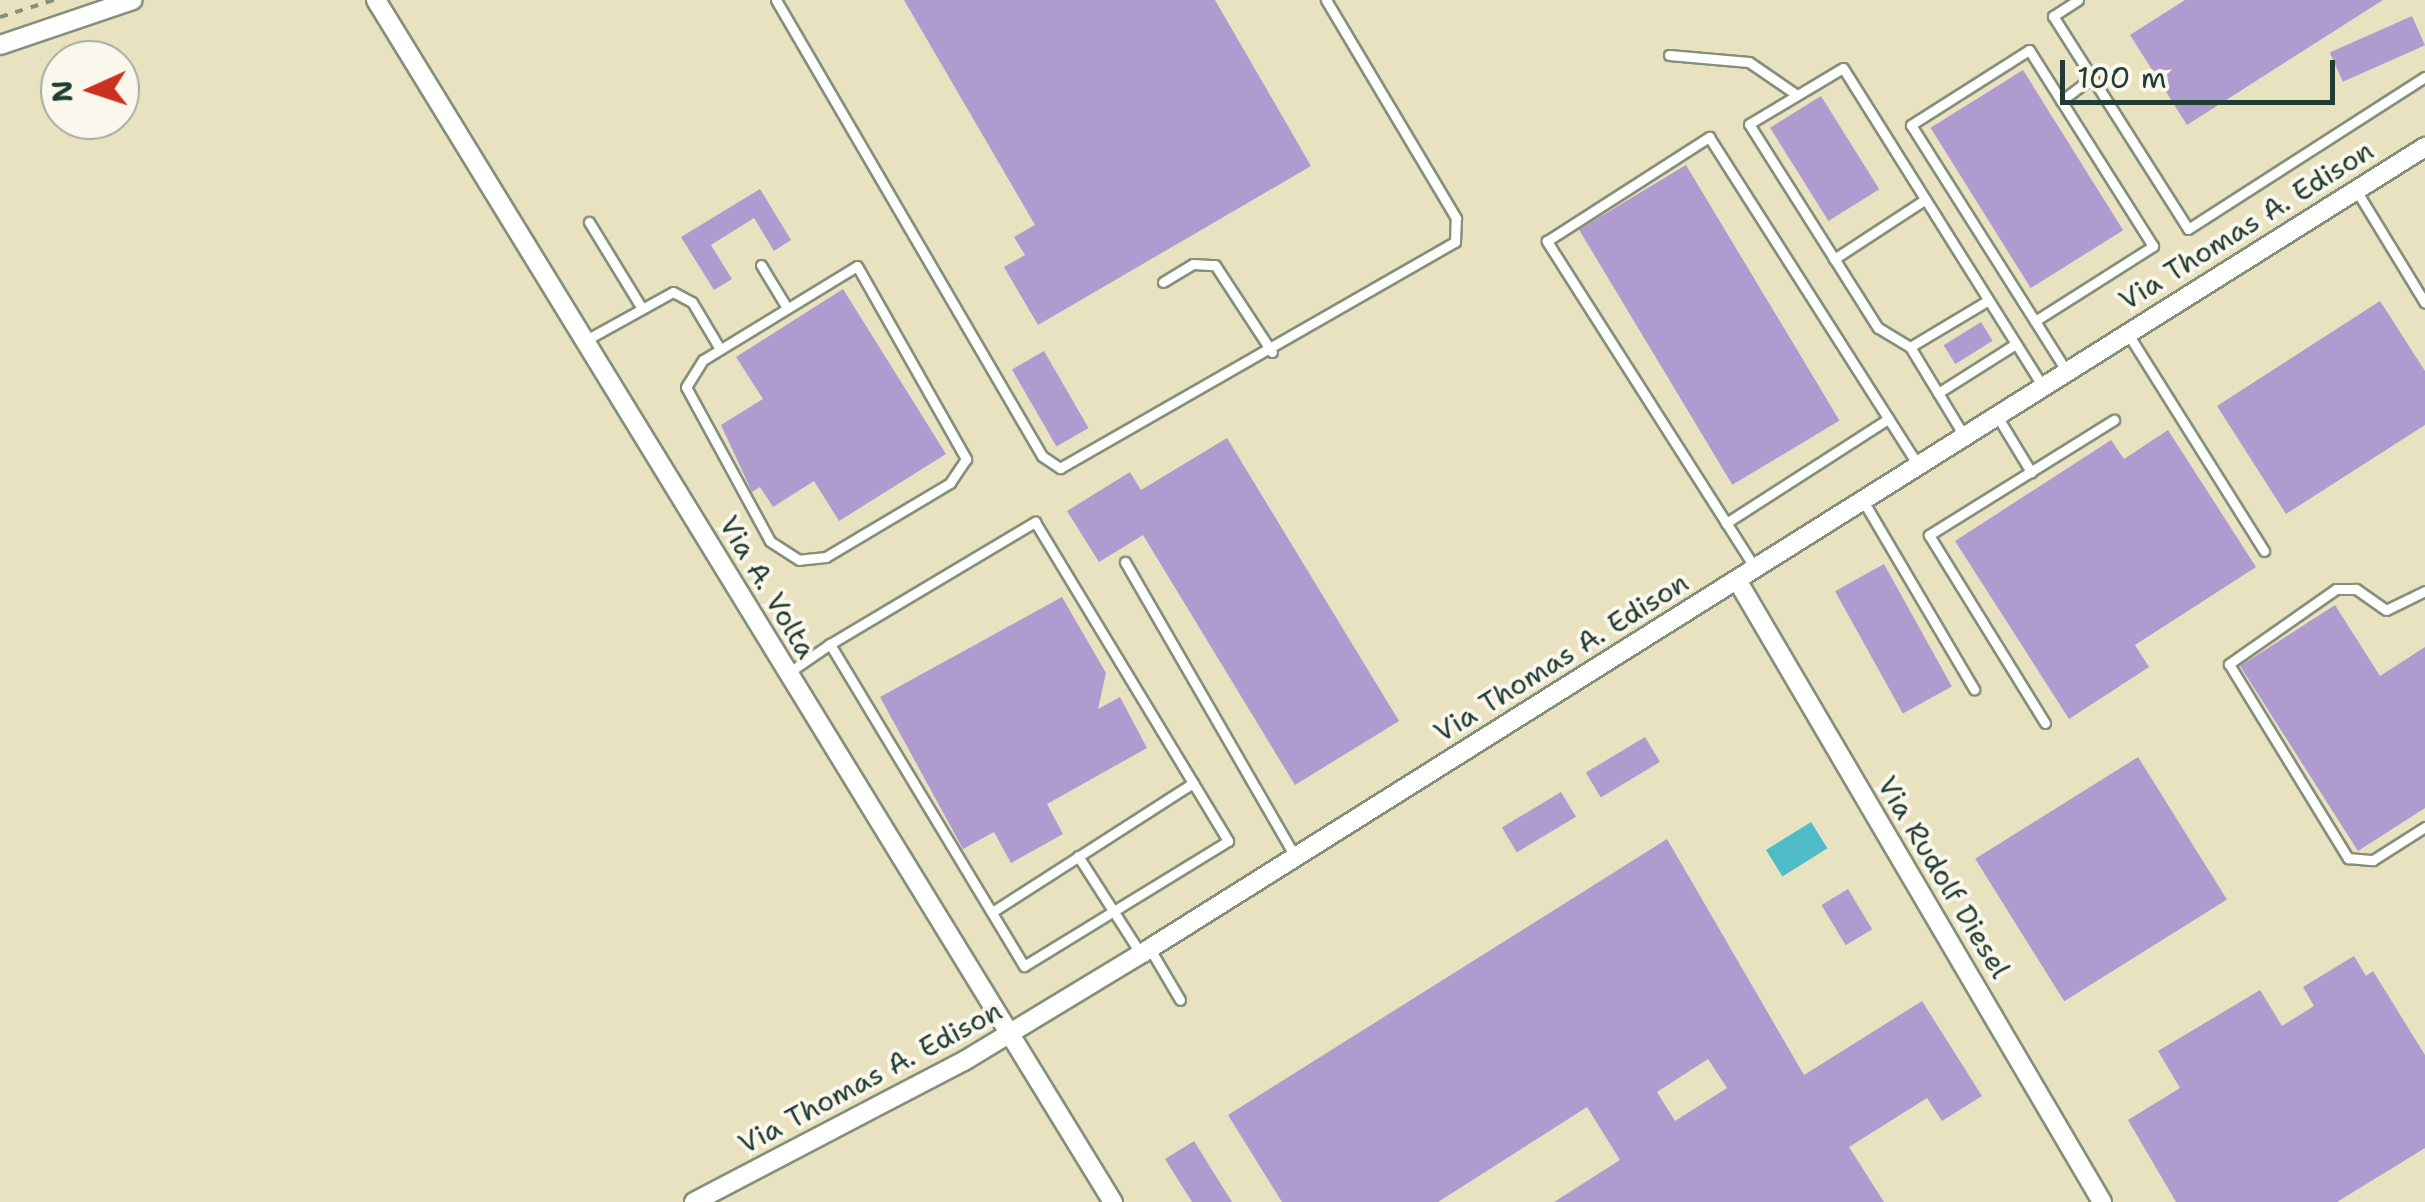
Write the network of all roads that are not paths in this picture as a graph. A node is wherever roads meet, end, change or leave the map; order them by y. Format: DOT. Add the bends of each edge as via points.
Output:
graph roads {
  1 [pos="132,0"];
  2 [pos="776,0"];
  3 [pos="1326,0"];
  4 [pos="2078,0"];
  5 [pos="376,2"];
  6 [pos="0,44"];
  7 [pos="1669,55"];
  8 [pos="2092,78"];
  9 [pos="2425,78"];
  10 [pos="1797,95"];
  11 [pos="2061,101"];
  12 [pos="2425,146"];
  13 [pos="2356,190"];
  14 [pos="1924,200"];
  15 [pos="589,222"];
  16 [pos="1834,259"];
  17 [pos="760,265"];
  18 [pos="1163,282"];
  19 [pos="1986,301"];
  20 [pos="2425,303"];
  21 [pos="642,307"];
  22 [pos="788,308"];
  23 [pos="2035,321"];
  24 [pos="2127,332"];
  25 [pos="583,342"];
  26 [pos="2014,345"];
  27 [pos="1910,347"];
  28 [pos="720,350"];
  29 [pos="1272,352"];
  30 [pos="2066,369"];
  31 [pos="2041,384"];
  32 [pos="1938,393"];
  33 [pos="1995,414"];
  34 [pos="1888,418"];
  35 [pos="2114,420"];
  36 [pos="1964,434"];
  37 [pos="1917,464"];
  38 [pos="2031,472"];
  39 [pos="1862,499"];
  40 [pos="1726,522"];
  41 [pos="2264,552"];
  42 [pos="1125,562"];
  43 [pos="1755,568"];
  44 [pos="1737,580"];
  45 [pos="2425,591"];
  46 [pos="830,644"];
  47 [pos="788,673"];
  48 [pos="1974,689"];
  49 [pos="2045,723"];
  50 [pos="1192,782"];
  51 [pos="2425,827"];
  52 [pos="1294,855"];
  53 [pos="1078,856"];
  54 [pos="1114,911"];
  55 [pos="992,912"];
  56 [pos="1146,951"];
  57 [pos="1180,1000"];
  58 [pos="1008,1034"];
  59 [pos="702,1199"];
  60 [pos="1113,1202"];
  61 [pos="2101,1202"];
  1 -- 6 [label="street"];
  2 -- 29 [label="lane" via="1050,464 1074,465"];
  3 -- 29 [label="lane" via="1460,230 1445,253"];
  4 -- 8 [label="lane" via="2053,16"];
  5 -- 25 [label="street, Via A. Volta"];
  7 -- 10 [label="lane" via="1749,62"];
  8 -- 9 [label="lane" via="2188,229"];
  8 -- 11 [label="lane"];
  10 -- 14 [label="lane" via="1842,68"];
  10 -- 16 [label="lane" via="1750,124"];
  11 -- 23 [label="lane" via="2153,246"];
  11 -- 23 [label="lane" via="2029,50 1911,125"];
  12 -- 13 [label="street, Via Thomas A. Edison"];
  13 -- 20 [label="lane"];
  13 -- 24 [label="street, Via Thomas A. Edison"];
  14 -- 16 [label="lane"];
  14 -- 19 [label="lane"];
  15 -- 21 [label="lane"];
  16 -- 27 [label="lane" via="1884,336"];
  17 -- 22 [label="lane"];
  18 -- 29 [label="lane" via="1193,264 1215,266"];
  19 -- 26 [label="lane"];
  19 -- 27 [label="lane"];
  21 -- 25 [label="lane"];
  21 -- 28 [label="lane" via="683,294"];
  22 -- 28 [label="lane"];
  22 -- 28 [label="lane" via="857,266 962,440 958,476 826,557 786,555 688,400 692,370"];
  23 -- 30 [label="lane"];
  24 -- 30 [label="street, Via Thomas A. Edison"];
  24 -- 41 [label="lane"];
  25 -- 47 [label="street, Via A. Volta"];
  26 -- 31 [label="lane"];
  26 -- 32 [label="lane"];
  27 -- 32 [label="lane"];
  30 -- 31 [label="street, Via Thomas A. Edison"];
  31 -- 33 [label="street, Via Thomas A. Edison"];
  32 -- 36 [label="lane"];
  33 -- 36 [label="street, Via Thomas A. Edison"];
  33 -- 38 [label="lane"];
  34 -- 37 [label="lane"];
  34 -- 40 [label="lane"];
  34 -- 40 [label="lane" via="1709,137 1547,241"];
  35 -- 38 [label="lane"];
  36 -- 37 [label="street, Via Thomas A. Edison"];
  37 -- 39 [label="street, Via Thomas A. Edison"];
  38 -- 49 [label="lane" via="1929,534"];
  39 -- 43 [label="street, Via Thomas A. Edison"];
  39 -- 48 [label="lane"];
  40 -- 43 [label="lane"];
  42 -- 52 [label="lane"];
  43 -- 44 [label="street, Via Thomas A. Edison"];
  44 -- 52 [label="street, Via Thomas A. Edison"];
  44 -- 61 [label="street, Via Rudolf Diesel"];
  45 -- 51 [label="lane" via="2386,610 2356,589 2336,589 2229,664 2348,858 2373,860"];
  46 -- 47 [label="lane"];
  46 -- 50 [label="lane" via="1035,522"];
  46 -- 55 [label="lane"];
  47 -- 58 [label="street, Via A. Volta"];
  50 -- 53 [label="lane"];
  50 -- 54 [label="lane" via="1228,842"];
  52 -- 56 [label="street, Via Thomas A. Edison"];
  53 -- 54 [label="lane"];
  53 -- 55 [label="lane"];
  54 -- 55 [label="lane" via="1024,966"];
  54 -- 56 [label="lane"];
  56 -- 57 [label="lane"];
  56 -- 58 [label="street, Via Thomas A. Edison"];
  58 -- 59 [label="street, Via Thomas A. Edison"];
  58 -- 60 [label="street, Via A. Volta"];
}
